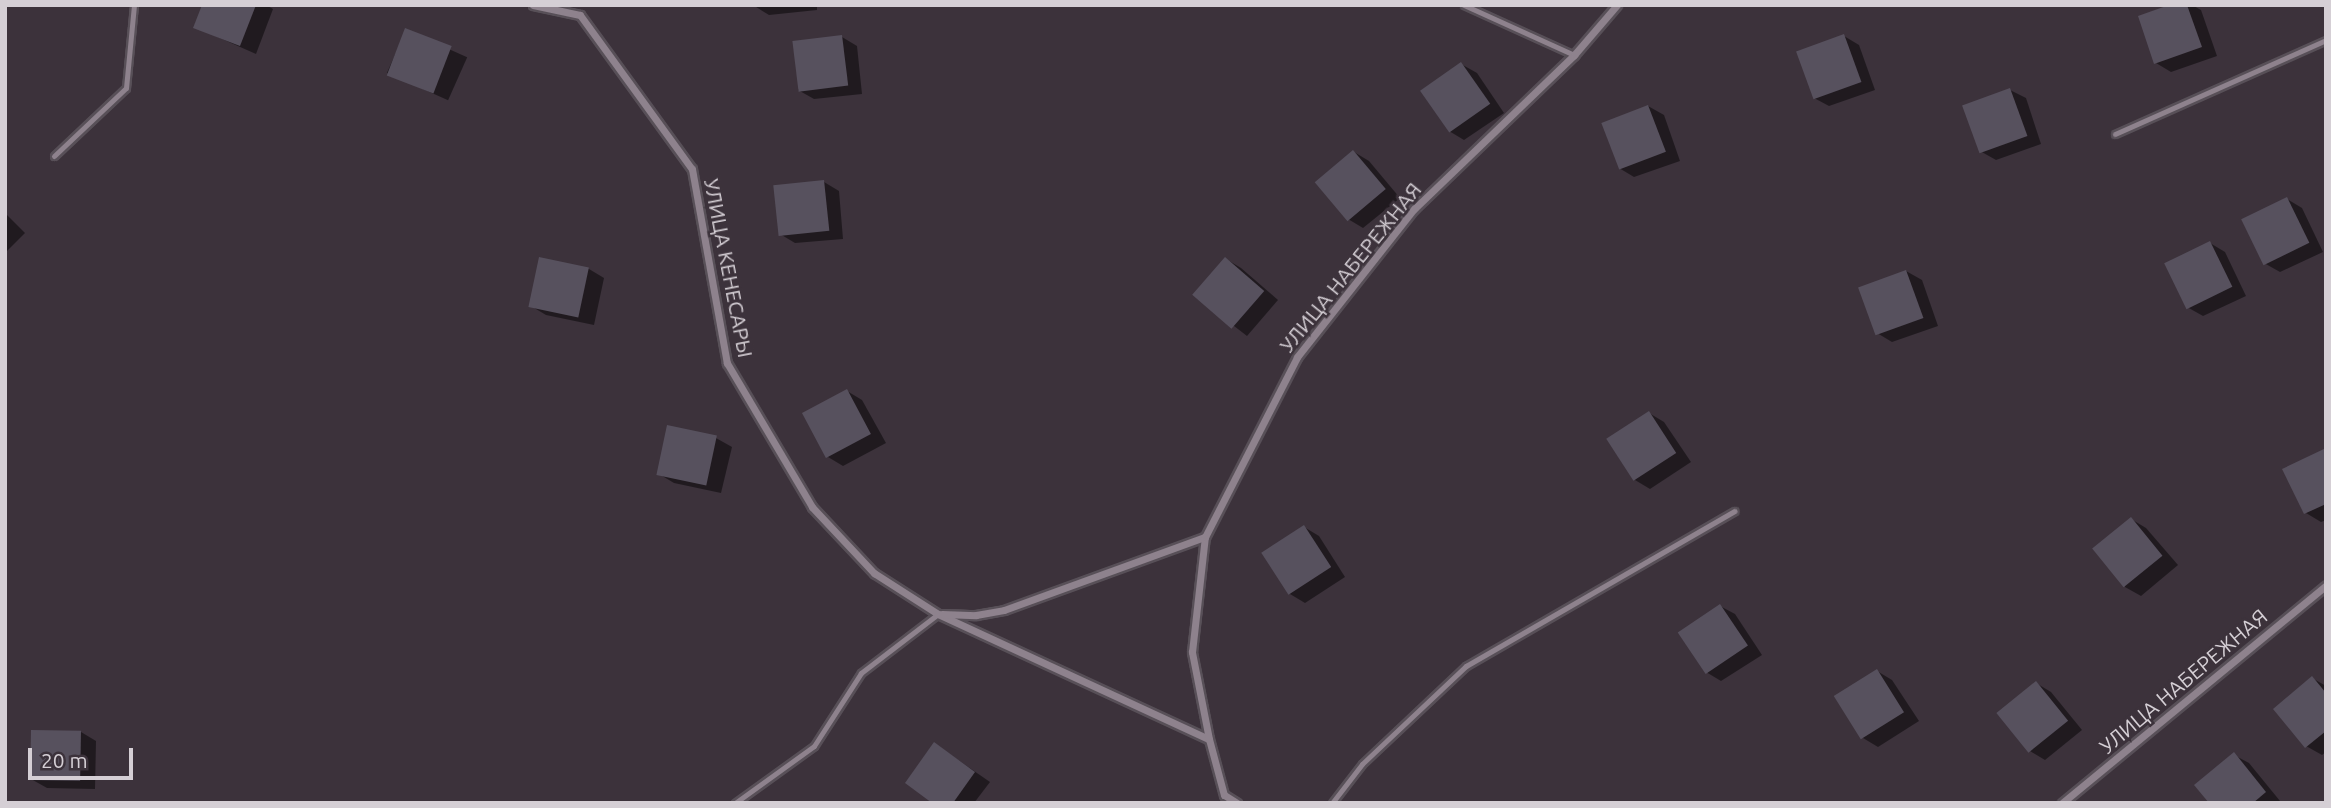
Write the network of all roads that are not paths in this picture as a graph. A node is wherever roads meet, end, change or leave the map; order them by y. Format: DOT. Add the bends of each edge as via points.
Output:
graph roads {
  1 [pos="134,5"];
  2 [pos="533,5"];
  3 [pos="1464,5"];
  4 [pos="1617,5"];
  5 [pos="2326,40"];
  6 [pos="1574,55"];
  7 [pos="2115,134"];
  8 [pos="54,156"];
  9 [pos="1735,511"];
  10 [pos="1205,537"];
  11 [pos="2326,585"];
  12 [pos="937,614"];
  13 [pos="1209,739"];
  14 [pos="735,803"];
  15 [pos="1237,803"];
  16 [pos="1332,803"];
  17 [pos="2063,803"];
  1 -- 8 [label="lane" via="126,88"];
  2 -- 12 [label="street, УЛИЦА КЕНЕСАРЫ" via="580,15 692,169 727,363 812,507 874,573"];
  3 -- 6 [label="lane"];
  4 -- 6 [label="street, УЛИЦА НАБЕРЕЖНАЯ"];
  5 -- 7 [label="lane"];
  6 -- 10 [label="street, УЛИЦА НАБЕРЕЖНАЯ" via="1413,209 1297,357"];
  9 -- 16 [label="lane" via="1466,666 1362,764"];
  10 -- 12 [label="street" via="1004,610"];
  10 -- 13 [label="street, УЛИЦА НАБЕРЕЖНАЯ" via="1192,652"];
  11 -- 17 [label="street, УЛИЦА НАБЕРЕЖНАЯ"];
  12 -- 13 [label="street, УЛИЦА КЕНЕСАРЫ"];
  12 -- 14 [label="lane" via="861,673 814,746"];
  13 -- 15 [label="street, УЛИЦА НАБЕРЕЖНАЯ" via="1224,795"];
}
